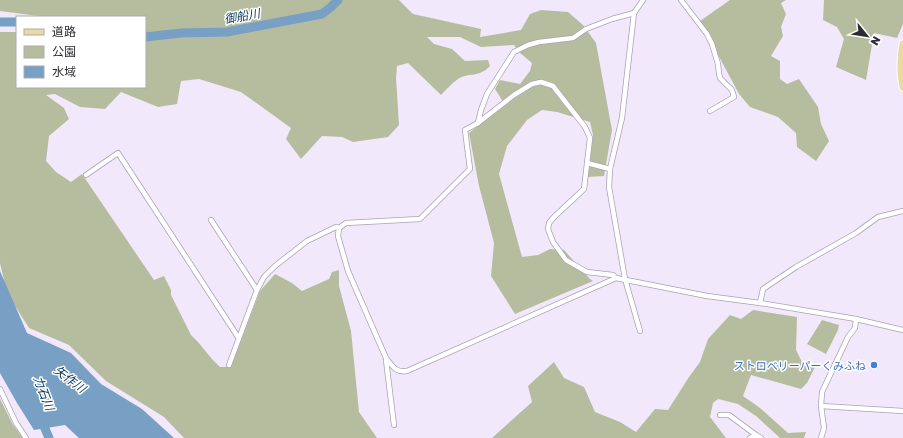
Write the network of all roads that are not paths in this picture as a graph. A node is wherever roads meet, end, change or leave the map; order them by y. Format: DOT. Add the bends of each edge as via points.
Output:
graph roads {
  1 [pos="643,0"];
  2 [pos="681,0"];
  3 [pos="634,13"];
  4 [pos="903,44"];
  5 [pos="903,87"];
  6 [pos="710,111"];
  7 [pos="478,123"];
  8 [pos="587,163"];
  9 [pos="610,169"];
  10 [pos="86,175"];
  11 [pos="903,211"];
  12 [pos="211,220"];
  13 [pos="339,228"];
  14 [pos="616,278"];
  15 [pos="626,279"];
  16 [pos="257,290"];
  17 [pos="760,303"];
  18 [pos="856,319"];
  19 [pos="903,330"];
  20 [pos="640,331"];
  21 [pos="238,337"];
  22 [pos="386,358"];
  23 [pos="229,365"];
  24 [pos="0,389"];
  25 [pos="821,406"];
  26 [pos="903,411"];
  27 [pos="720,415"];
  28 [pos="394,424"];
  29 [pos="756,435"];
  30 [pos="26,438"];
  31 [pos="750,438"];
  32 [pos="761,438"];
  33 [pos="822,438"];
  1 -- 3 [label="street"];
  2 -- 6 [label="street" via="707,34 718,64 720,78 732,90 734,97"];
  3 -- 7 [label="street" via="586,29 573,38 539,42 514,52 487,94"];
  3 -- 9 [label="street" via="622,118"];
  4 -- 5 [label="main road" via="900,56"];
  7 -- 8 [label="street" via="532,84 541,82 553,86 585,127 590,138"];
  7 -- 13 [label="street" via="465,130 470,169 420,219 346,223"];
  8 -- 9 [label="street"];
  8 -- 14 [label="street" via="584,189 554,217 548,229 553,242 566,260 587,272 613,274"];
  9 -- 15 [label="street" via="609,187"];
  10 -- 21 [label="street" via="118,153"];
  11 -- 17 [label="street" via="878,217 856,233 796,267 763,289"];
  12 -- 16 [label="street"];
  13 -- 16 [label="street" via="336,227 307,241 292,251 264,278"];
  13 -- 22 [label="street" via="338,236 348,271"];
  14 -- 15 [label="street"];
  14 -- 22 [label="street" via="407,371 397,371"];
  15 -- 17 [label="street" via="707,296"];
  15 -- 20 [label="street"];
  16 -- 21 [label="street"];
  17 -- 18 [label="street"];
  18 -- 19 [label="street"];
  18 -- 25 [label="street" via="855,328 848,337 822,392"];
  21 -- 23 [label="street"];
  22 -- 28 [label="street"];
  24 -- 30 [label="street"];
  25 -- 26 [label="street"];
  25 -- 33 [label="street" via="824,428"];
  27 -- 29 [label="street" via="729,415"];
  29 -- 31 [label="street"];
  29 -- 32 [label="street"];
}
